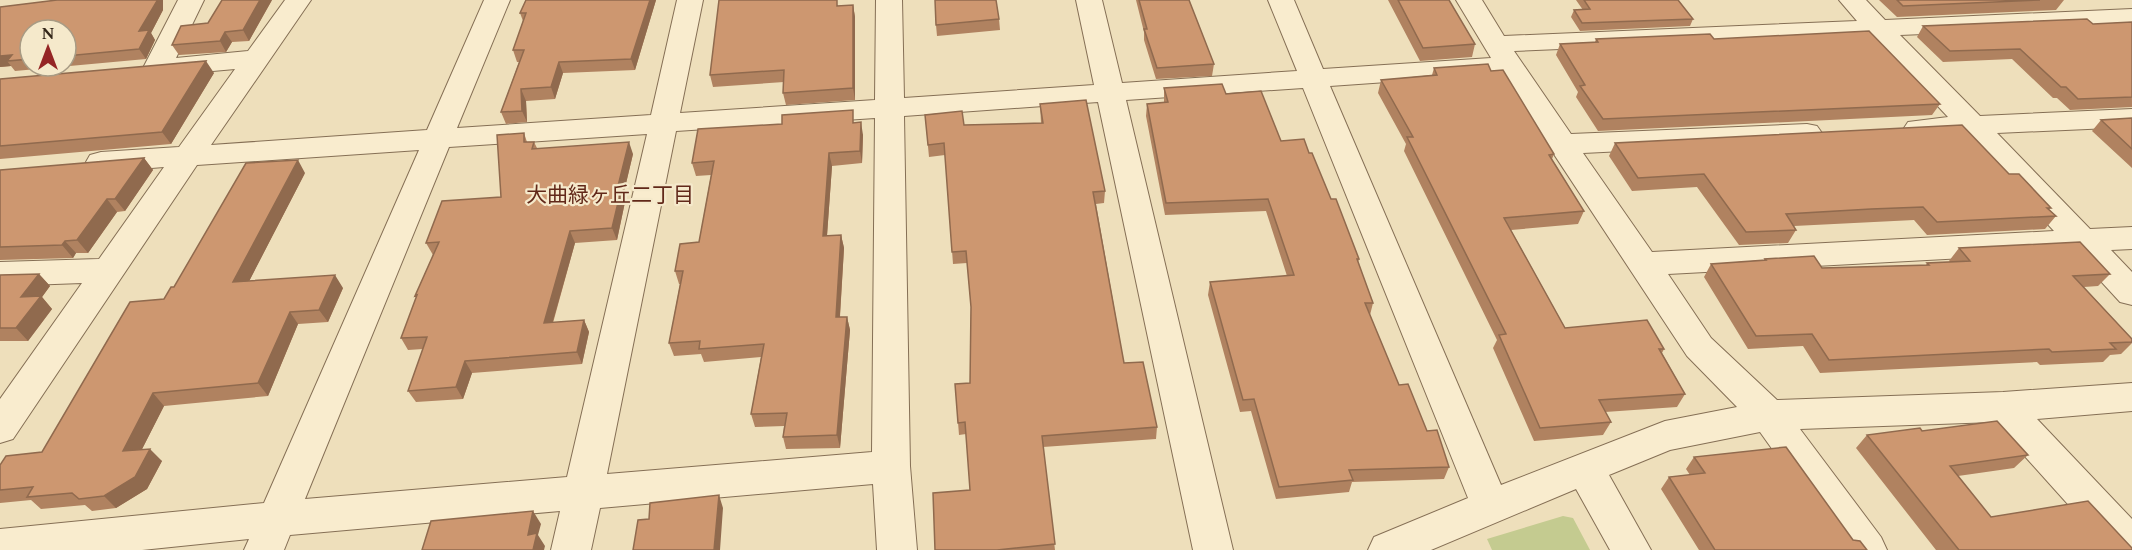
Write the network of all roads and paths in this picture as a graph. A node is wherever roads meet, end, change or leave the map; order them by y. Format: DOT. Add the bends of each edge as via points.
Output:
graph roads {
  1 [pos="191,0"];
  2 [pos="298,0"];
  3 [pos="497,0"];
  4 [pos="690,0"];
  5 [pos="889,0"];
  6 [pos="1089,0"];
  7 [pos="1281,0"];
  8 [pos="1469,0"];
  9 [pos="1852,0"];
  10 [pos="2132,17"];
  11 [pos="1878,27"];
  12 [pos="1502,55"];
  13 [pos="255,60"];
  14 [pos="1314,80"];
  15 [pos="1110,94"];
  16 [pos="890,109"];
  17 [pos="2132,118"];
  18 [pos="664,125"];
  19 [pos="1973,125"];
  20 [pos="1891,129"];
  21 [pos="1832,132"];
  22 [pos="436,141"];
  23 [pos="1563,144"];
  24 [pos="191,155"];
  25 [pos="72,165"];
  26 [pos="2132,238"];
  27 [pos="2083,241"];
  28 [pos="1642,264"];
  29 [pos="108,270"];
  30 [pos="0,274"];
  31 [pos="2132,293"];
  32 [pos="2132,397"];
  33 [pos="2003,407"];
  34 [pos="1769,415"];
  35 [pos="0,428"];
  36 [pos="891,466"];
  37 [pos="1585,469"];
  38 [pos="584,492"];
  39 [pos="1491,506"];
  40 [pos="270,535"];
  41 [pos="0,547"];
  42 [pos="2132,547"];
  43 [pos="571,550"];
  44 [pos="897,550"];
  45 [pos="1213,550"];
  46 [pos="1388,550"];
  47 [pos="1631,550"];
  48 [pos="1867,550"];
  1 -- 13 [label="street" via="146,69"];
  2 -- 13 [label="street"];
  3 -- 22 [label="street"];
  4 -- 18 [label="street"];
  5 -- 16 [label="street"];
  6 -- 15 [label="street"];
  7 -- 14 [label="street"];
  8 -- 12 [label="street"];
  9 -- 11 [label="street"];
  10 -- 11 [label="street"];
  11 -- 12 [label="street"];
  11 -- 19 [label="street"];
  12 -- 14 [label="street"];
  12 -- 23 [label="street"];
  13 -- 24 [label="street"];
  14 -- 15 [label="street"];
  14 -- 39 [label="street"];
  15 -- 16 [label="street"];
  15 -- 45 [label="street"];
  16 -- 18 [label="street"];
  16 -- 36 [label="street"];
  17 -- 19 [label="street"];
  18 -- 22 [label="street"];
  18 -- 38 [label="street"];
  19 -- 20 [label="street"];
  19 -- 27 [label="street"];
  21 -- 23 [label="street"];
  22 -- 24 [label="street"];
  22 -- 40 [label="street"];
  23 -- 28 [label="street"];
  24 -- 25 [label="street"];
  24 -- 29 [label="street"];
  26 -- 27 [label="street"];
  27 -- 28 [label="street"];
  27 -- 31 [label="street"];
  28 -- 34 [label="street" via="1699,347"];
  29 -- 30 [label="street"];
  29 -- 35 [label="street"];
  32 -- 33 [label="street"];
  33 -- 34 [label="street"];
  33 -- 42 [label="street"];
  34 -- 37 [label="street" via="1665,436"];
  34 -- 48 [label="street"];
  36 -- 38 [label="street"];
  36 -- 44 [label="street"];
  37 -- 39 [label="street"];
  37 -- 47 [label="street"];
  38 -- 40 [label="street"];
  38 -- 43 [label="street"];
  39 -- 46 [label="street"];
  40 -- 41 [label="street"];
}
